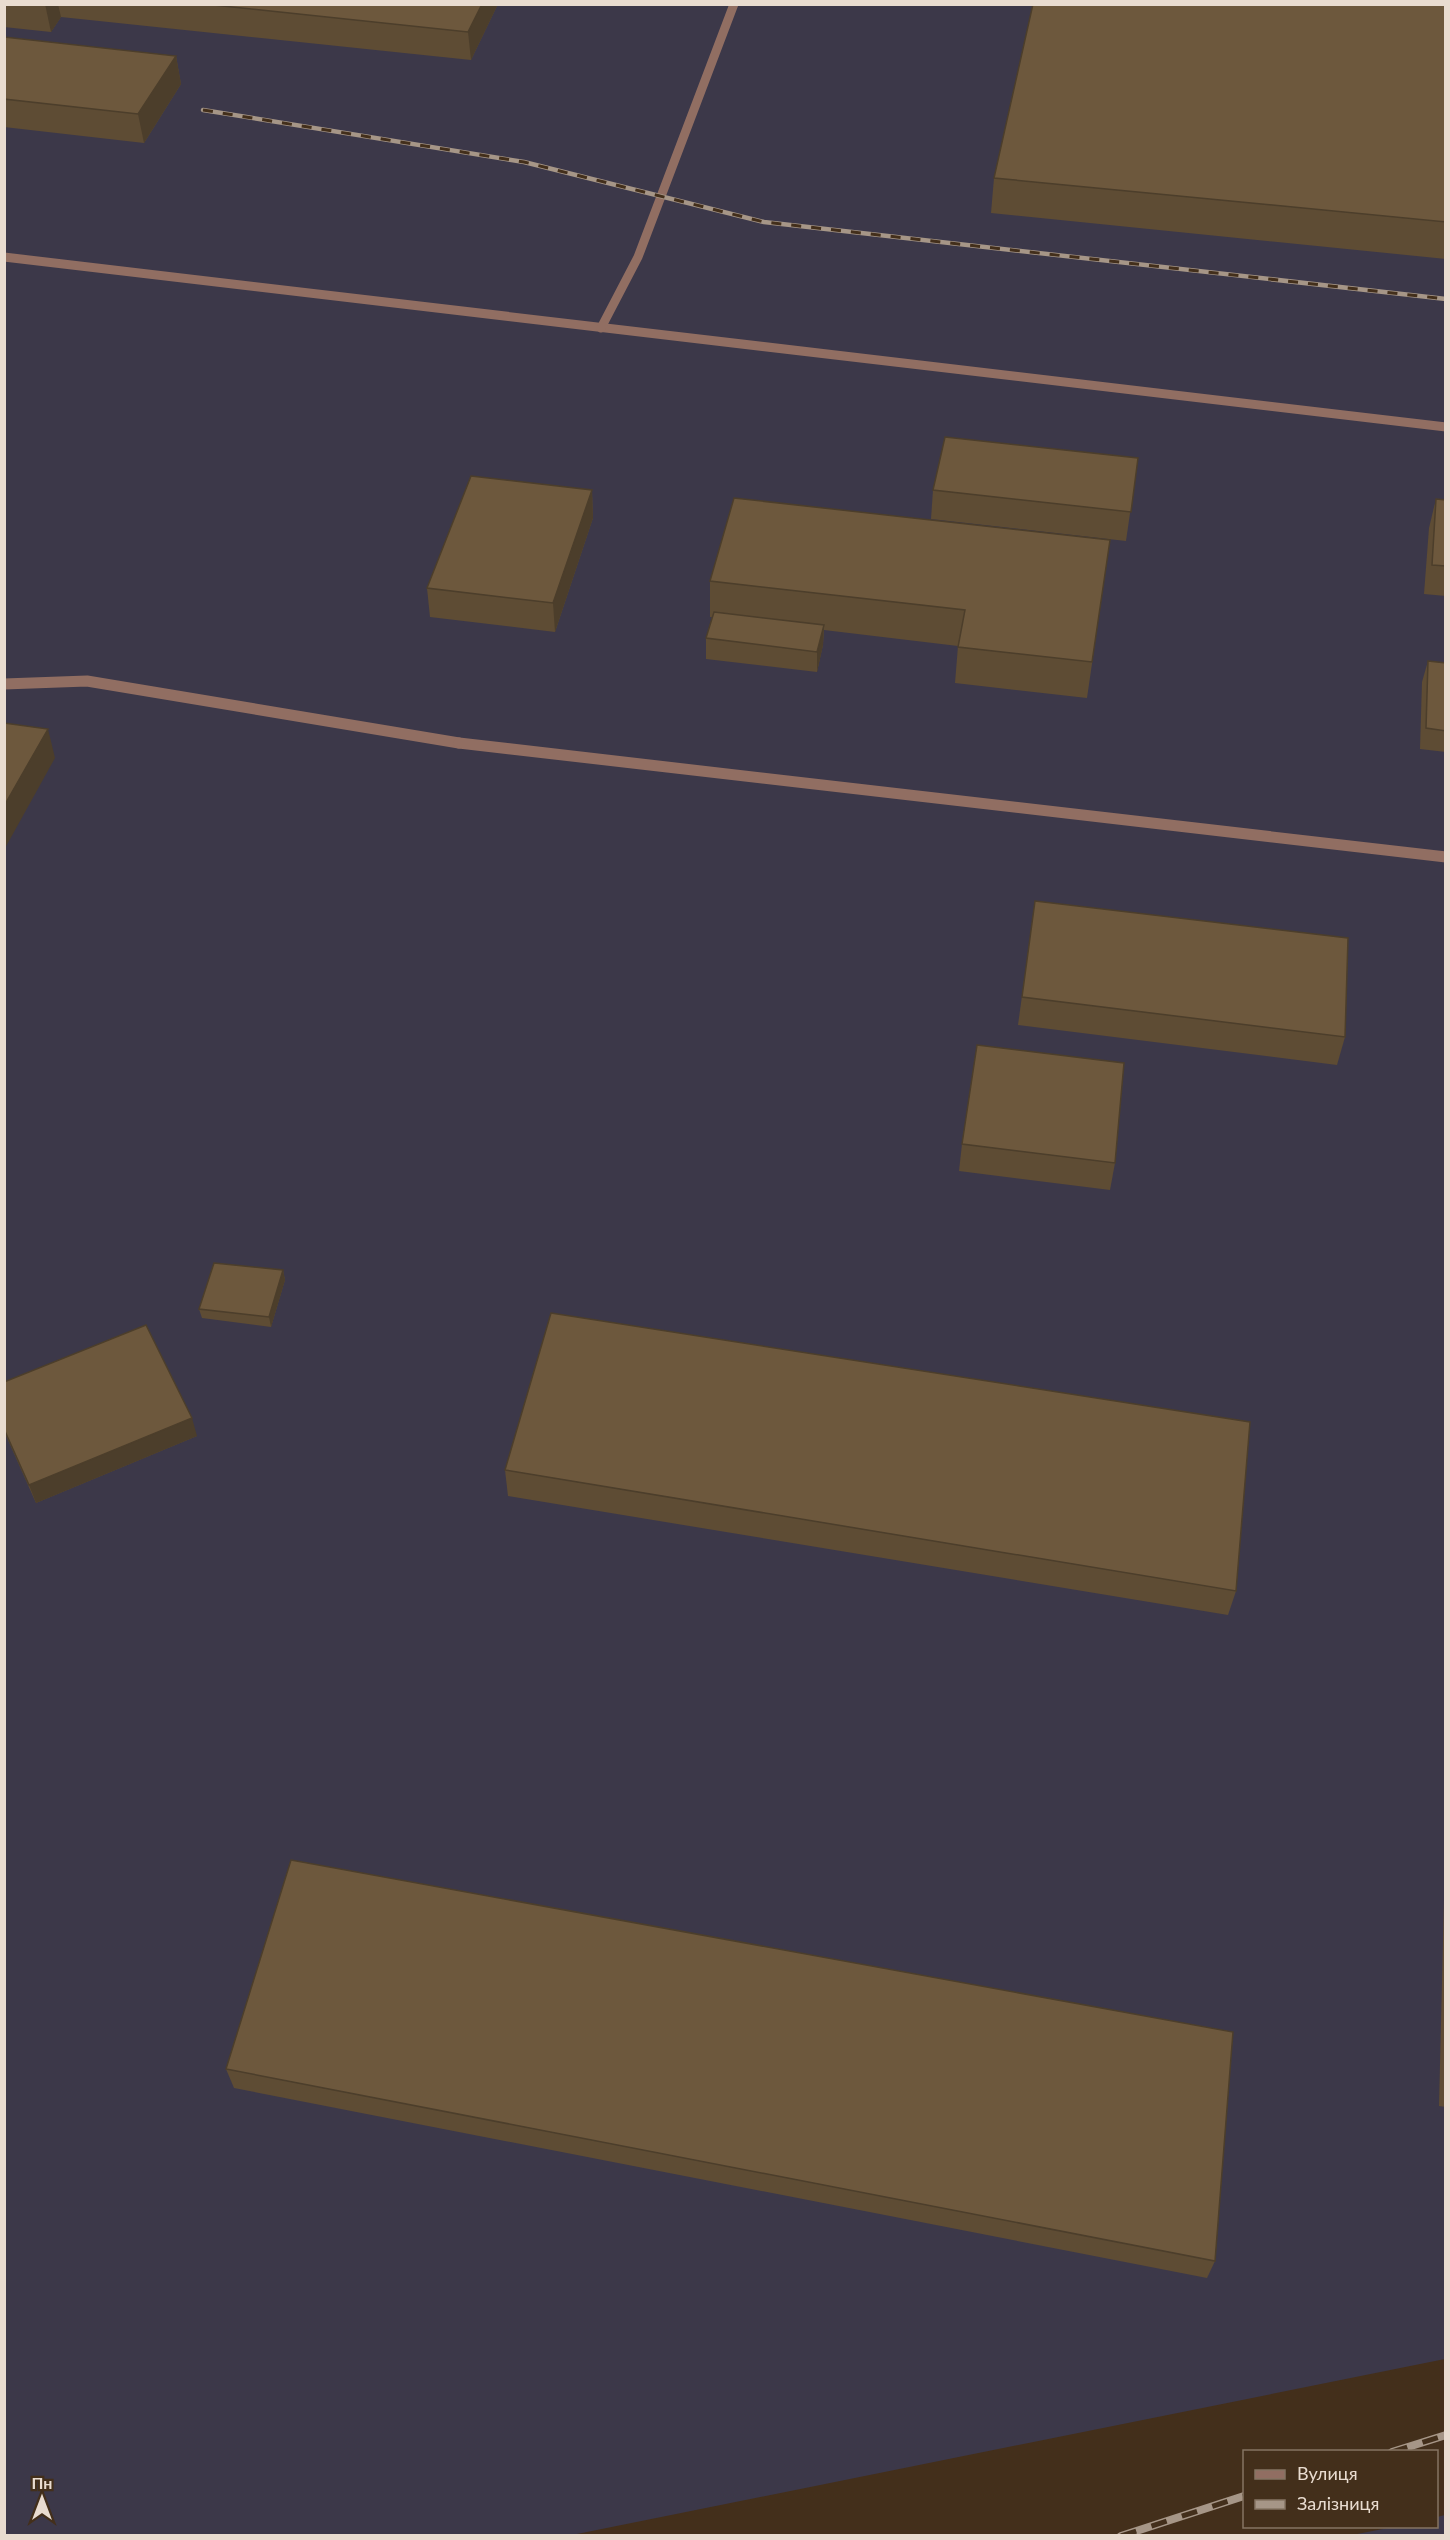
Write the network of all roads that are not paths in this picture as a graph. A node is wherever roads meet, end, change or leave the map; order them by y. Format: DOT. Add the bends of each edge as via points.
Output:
graph roads {
  1 [pos="734,4"];
  2 [pos="4,257"];
  3 [pos="601,328"];
  4 [pos="1446,427"];
  5 [pos="4,684"];
  6 [pos="1446,857"];
  1 -- 3 [label="street" via="638,257"];
  2 -- 3 [label="street"];
  3 -- 4 [label="street"];
  5 -- 6 [label="street" via="87,681 459,743"];
}
